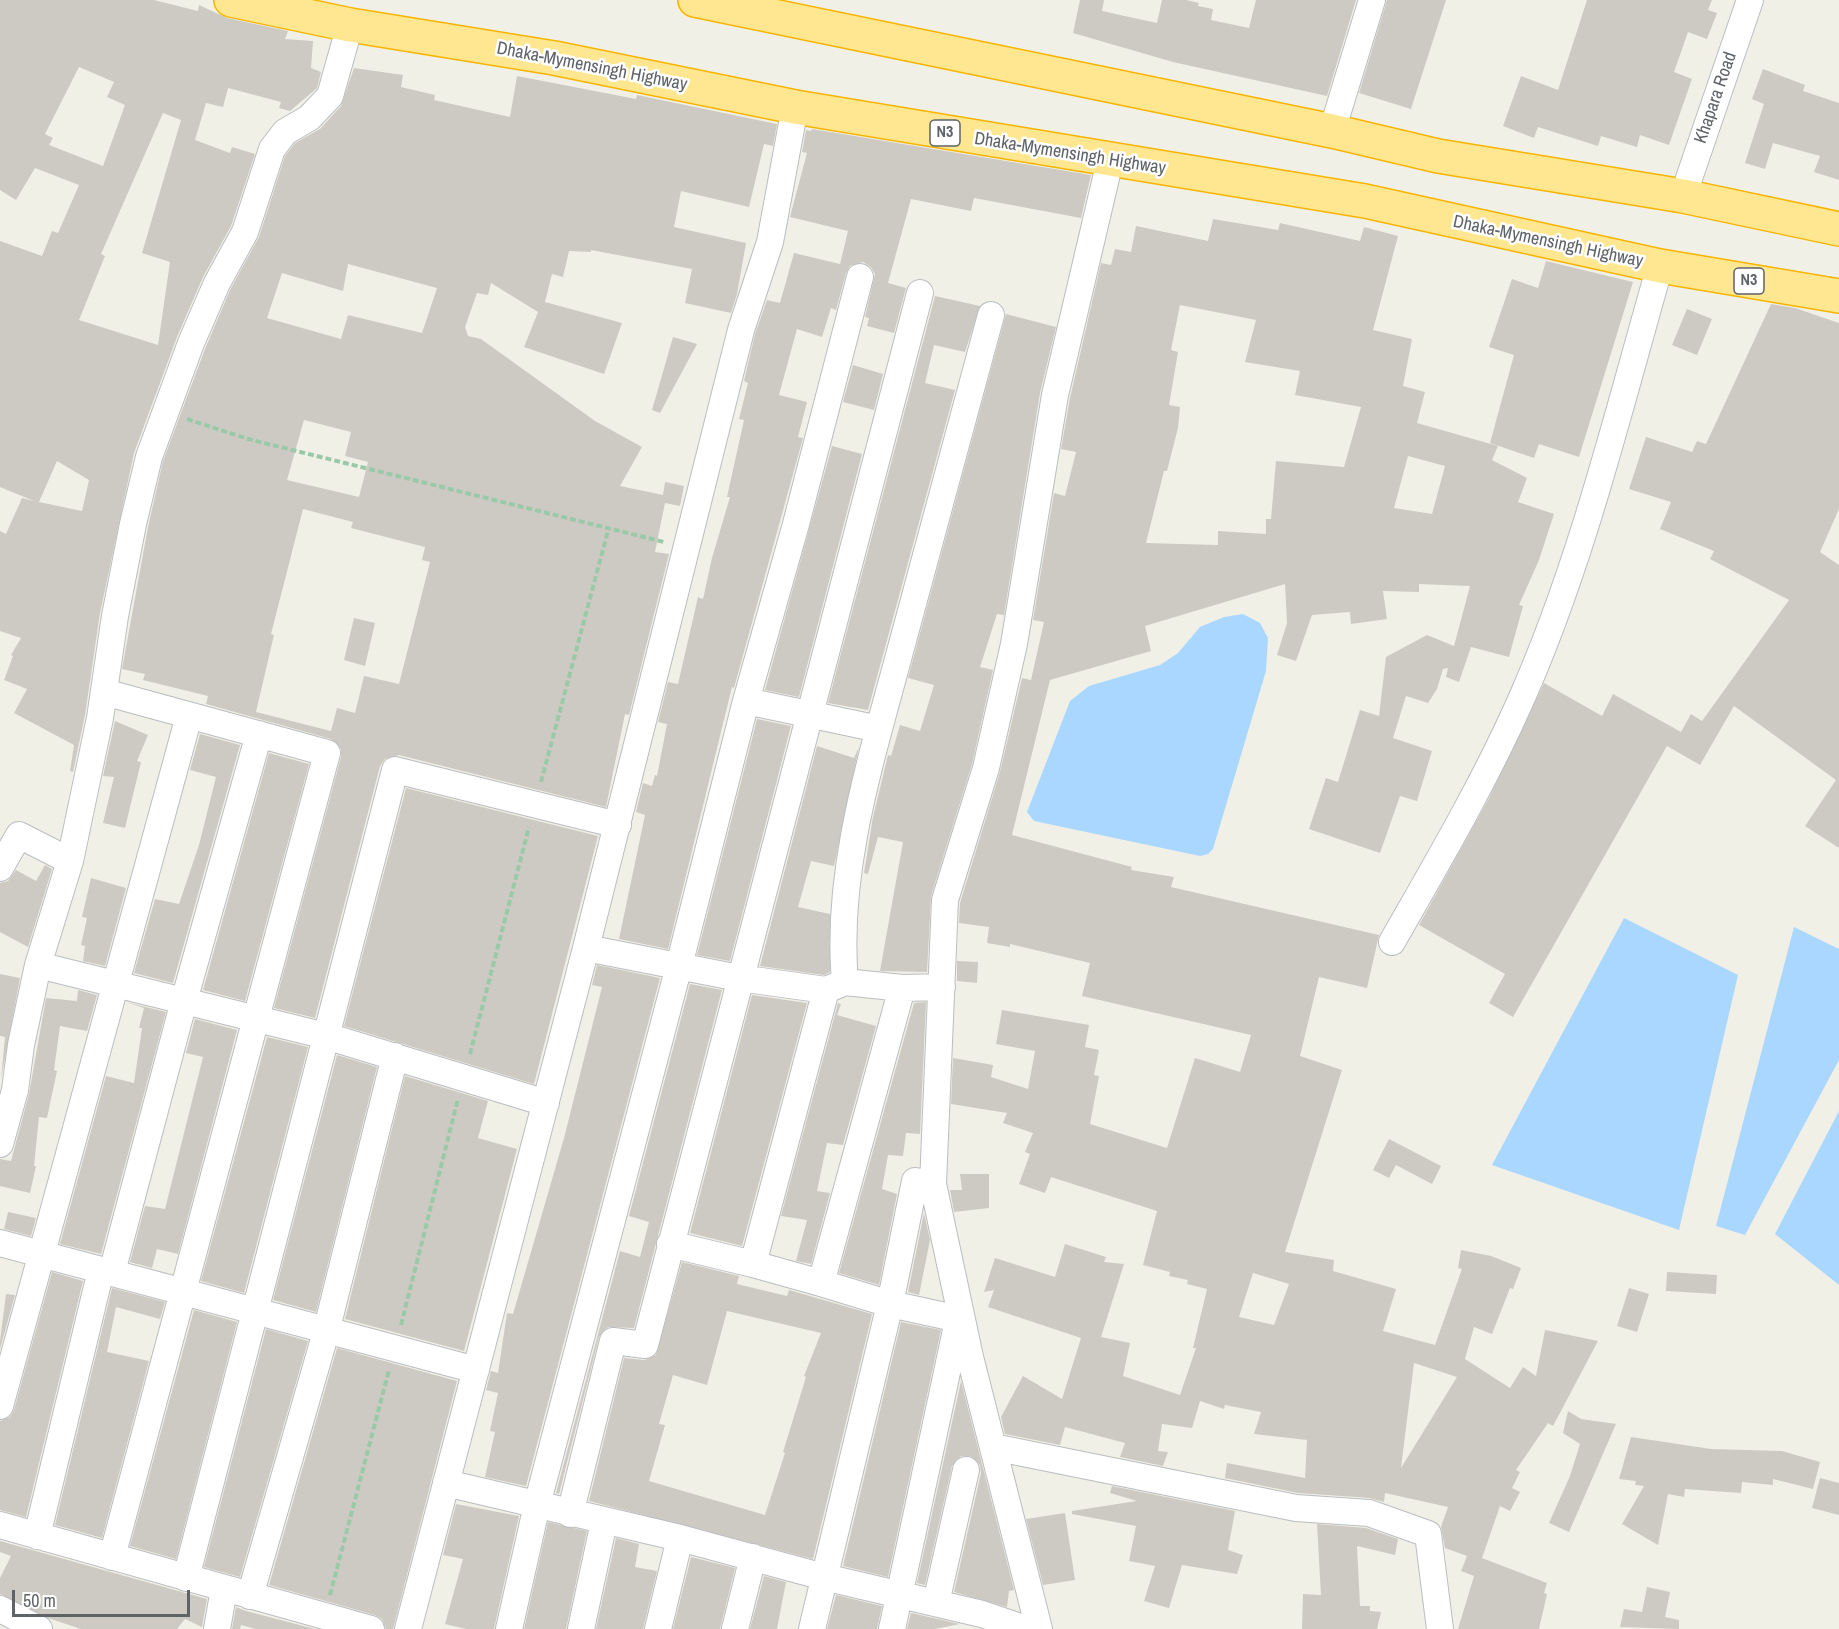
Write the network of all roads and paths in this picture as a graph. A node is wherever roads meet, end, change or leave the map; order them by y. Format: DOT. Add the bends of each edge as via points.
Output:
graph roads {
  1 [pos="231,0"];
  2 [pos="695,0"];
  3 [pos="1372,0"];
  4 [pos="1750,0"];
  5 [pos="350,25"];
  6 [pos="795,107"];
  7 [pos="1332,131"];
  8 [pos="1110,161"];
  9 [pos="1683,196"];
  10 [pos="1839,229"];
  11 [pos="1660,266"];
  12 [pos="860,277"];
  13 [pos="920,292"];
  14 [pos="1839,296"];
  15 [pos="991,315"];
  16 [pos="166,412"];
  17 [pos="688,548"];
  18 [pos="104,692"];
  19 [pos="746,701"];
  20 [pos="189,716"];
  21 [pos="808,716"];
  22 [pos="879,729"];
  23 [pos="258,734"];
  24 [pos="618,825"];
  25 [pos="70,861"];
  26 [pos="0,868"];
  27 [pos="1392,942"];
  28 [pos="586,948"];
  29 [pos="38,965"];
  30 [pos="679,966"];
  31 [pos="739,978"];
  32 [pos="116,984"];
  33 [pos="835,986"];
  34 [pos="942,987"];
  35 [pos="902,988"];
  36 [pos="184,1001"];
  37 [pos="256,1019"];
  38 [pos="326,1036"];
  39 [pos="395,1056"];
  40 [pos="546,1103"];
  41 [pos="0,1144"];
  42 [pos="933,1184"];
  43 [pos="0,1243"];
  44 [pos="670,1244"];
  45 [pos="42,1254"];
  46 [pos="753,1264"];
  47 [pos="107,1271"];
  48 [pos="821,1283"];
  49 [pos="183,1292"];
  50 [pos="890,1304"];
  51 [pos="254,1312"];
  52 [pos="961,1322"];
  53 [pos="326,1332"];
  54 [pos="476,1370"];
  55 [pos="0,1406"];
  56 [pos="993,1447"];
  57 [pos="966,1470"];
  58 [pos="446,1483"];
  59 [pos="537,1505"];
  60 [pos="570,1514"];
  61 [pos="604,1522"];
  62 [pos="0,1525"];
  63 [pos="37,1536"];
  64 [pos="680,1538"];
  65 [pos="112,1557"];
  66 [pos="753,1557"];
  67 [pos="824,1577"];
  68 [pos="186,1578"];
  69 [pos="224,1589"];
  70 [pos="900,1594"];
  71 [pos="250,1596"];
  72 [pos="936,1604"];
  73 [pos="8,1618"];
  74 [pos="980,1622"];
  75 [pos="39,1629"];
  76 [pos="217,1629"];
  77 [pos="371,1629"];
  78 [pos="408,1629"];
  79 [pos="509,1629"];
  80 [pos="580,1629"];
  81 [pos="658,1629"];
  82 [pos="735,1629"];
  83 [pos="812,1629"];
  84 [pos="892,1629"];
  85 [pos="1026,1629"];
  86 [pos="1039,1629"];
  87 [pos="1440,1629"];
  1 -- 5 [label="highway, Dhaka-Mymensingh Highway / N3"];
  2 -- 7 [label="highway"];
  3 -- 7 [label="street"];
  4 -- 9 [label="street, Khapara Road"];
  5 -- 6 [label="highway, Dhaka-Mymensingh Highway / N3" via="554,58"];
  5 -- 16 [label="street" via="330,96 309,118 285,132 272,149 245,232 217,283"];
  6 -- 8 [label="highway, Dhaka-Mymensingh Highway / N3"];
  6 -- 17 [label="street" via="770,242 741,330"];
  7 -- 9 [label="highway" via="1438,156"];
  8 -- 11 [label="highway, Dhaka-Mymensingh Highway / N3" via="1365,201"];
  8 -- 34 [label="street" via="1055,395 1014,644 986,768 945,900"];
  9 -- 10 [label="highway"];
  11 -- 14 [label="highway, Dhaka-Mymensingh Highway / N3"];
  11 -- 27 [label="street" via="1557,611 1520,702 1468,808"];
  12 -- 19 [label="street"];
  13 -- 21 [label="street"];
  15 -- 22 [label="street"];
  16 -- 17 [label="path" via="248,439"];
  16 -- 18 [label="street" via="149,457 133,524"];
  17 -- 24 [label="street"];
  18 -- 20 [label="street"];
  18 -- 25 [label="street"];
  19 -- 21 [label="street"];
  19 -- 30 [label="street"];
  20 -- 23 [label="street"];
  20 -- 32 [label="street"];
  21 -- 22 [label="street"];
  21 -- 31 [label="street" via="757,922"];
  22 -- 33 [label="street" via="849,860"];
  23 -- 36 [label="street"];
  23 -- 37 [label="street" via="327,753"];
  24 -- 28 [label="street"];
  24 -- 38 [label="street" via="394,770"];
  25 -- 26 [label="street" via="18,835"];
  25 -- 29 [label="street"];
  28 -- 30 [label="street"];
  28 -- 40 [label="street"];
  29 -- 32 [label="street"];
  29 -- 41 [label="street" via="15,1090"];
  30 -- 31 [label="street"];
  30 -- 59 [label="street"];
  31 -- 33 [label="street"];
  31 -- 44 [label="street"];
  32 -- 36 [label="street"];
  32 -- 45 [label="street"];
  33 -- 35 [label="street"];
  33 -- 46 [label="street"];
  34 -- 35 [label="street"];
  34 -- 42 [label="street"];
  35 -- 48 [label="street"];
  36 -- 37 [label="street"];
  36 -- 47 [label="street"];
  37 -- 38 [label="street"];
  37 -- 49 [label="street"];
  38 -- 39 [label="street"];
  38 -- 51 [label="street"];
  39 -- 40 [label="street"];
  39 -- 53 [label="street"];
  40 -- 54 [label="street"];
  42 -- 50 [label="street" via="915,1181"];
  42 -- 52 [label="street"];
  43 -- 45 [label="street"];
  44 -- 46 [label="street"];
  44 -- 60 [label="street" via="645,1345 613,1341"];
  45 -- 47 [label="street"];
  45 -- 55 [label="street"];
  46 -- 48 [label="street"];
  47 -- 49 [label="street"];
  47 -- 63 [label="street"];
  48 -- 50 [label="street"];
  49 -- 51 [label="street"];
  49 -- 65 [label="street"];
  50 -- 52 [label="street"];
  50 -- 67 [label="street"];
  51 -- 53 [label="street"];
  51 -- 68 [label="street"];
  52 -- 56 [label="street"];
  52 -- 70 [label="street"];
  53 -- 54 [label="street"];
  53 -- 71 [label="street"];
  54 -- 58 [label="street"];
  56 -- 86 [label="street"];
  56 -- 87 [label="street" via="1296,1508 1369,1513 1428,1534"];
  57 -- 72 [label="street"];
  58 -- 59 [label="street"];
  58 -- 78 [label="street"];
  59 -- 60 [label="street"];
  59 -- 79 [label="street"];
  60 -- 61 [label="street"];
  61 -- 64 [label="street"];
  61 -- 80 [label="street"];
  62 -- 63 [label="street"];
  63 -- 65 [label="street"];
  64 -- 66 [label="street"];
  64 -- 81 [label="street"];
  65 -- 68 [label="street"];
  66 -- 67 [label="street"];
  66 -- 82 [label="street"];
  67 -- 70 [label="street"];
  67 -- 83 [label="street"];
  68 -- 69 [label="street"];
  69 -- 71 [label="street"];
  69 -- 76 [label="street"];
  70 -- 72 [label="street"];
  70 -- 84 [label="street"];
  71 -- 77 [label="street"];
  72 -- 74 [label="street"];
  73 -- 75 [label="street"];
  74 -- 85 [label="street"];
}
